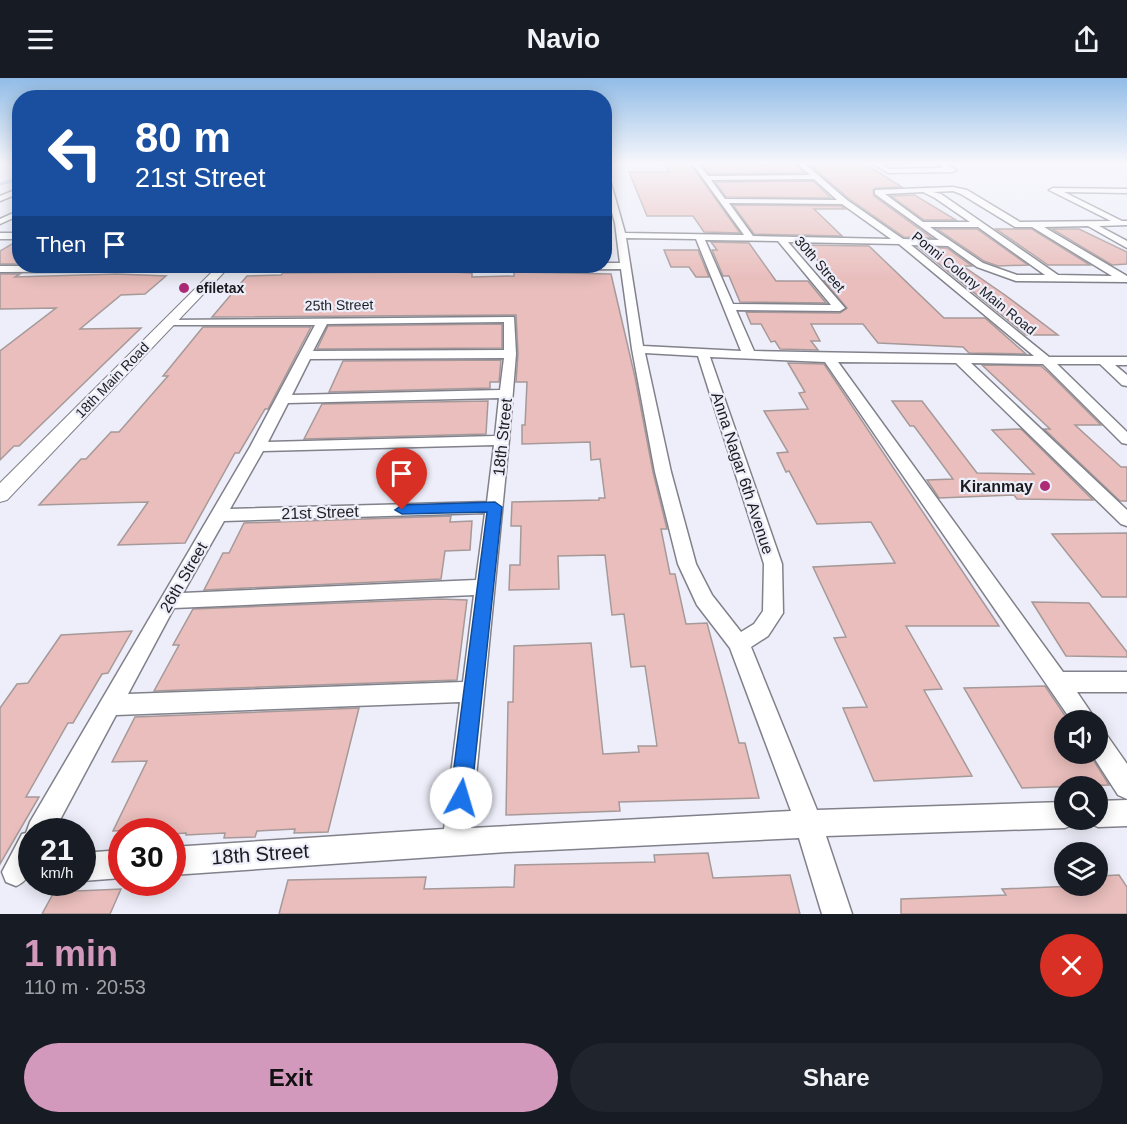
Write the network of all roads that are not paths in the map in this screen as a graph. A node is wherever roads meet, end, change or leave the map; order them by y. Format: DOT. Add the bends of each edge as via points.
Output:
graph roads {
  1 [pos="727,202"];
  2 [pos="844,202"];
  3 [pos="888,202"];
  4 [pos="947,202"];
  5 [pos="980,202"];
  6 [pos="1079,202"];
  7 [pos="612,205"];
  8 [pos="1125,223"];
  9 [pos="920,224"];
  10 [pos="1033,224"];
  11 [pos="1089,224"];
  12 [pos="979,225"];
  13 [pos="1018,225"];
  14 [pos="617,227"];
  15 [pos="699,236"];
  16 [pos="750,237"];
  17 [pos="780,238"];
  18 [pos="903,243"];
  19 [pos="950,243"];
  20 [pos="1127,245"];
  21 [pos="612,266"];
  22 [pos="625,266"];
  23 [pos="216,273"];
  24 [pos="1057,279"];
  25 [pos="1123,281"];
  26 [pos="730,307"];
  27 [pos="510,319"];
  28 [pos="323,321"];
  29 [pos="168,323"];
  30 [pos="638,349"];
  31 [pos="704,353"];
  32 [pos="510,354"];
  33 [pos="305,355"];
  34 [pos="749,355"];
  35 [pos="957,357"];
  36 [pos="829,358"];
  37 [pos="1045,359"];
  38 [pos="1102,360"];
  39 [pos="1127,361"];
  40 [pos="1127,382"];
  41 [pos="506,394"];
  42 [pos="282,399"];
  43 [pos="502,440"];
  44 [pos="1127,440"];
  45 [pos="258,447"];
  46 [pos="0,495"];
  47 [pos="495,507"];
  48 [pos="218,515"];
  49 [pos="1127,520"];
  50 [pos="485,587"];
  51 [pos="168,601"];
  52 [pos="739,644"];
  53 [pos="1059,682"];
  54 [pos="1127,682"];
  55 [pos="473,692"];
  56 [pos="111,705"];
  57 [pos="1077,710"];
  58 [pos="1108,757"];
  59 [pos="1127,786"];
  60 [pos="1127,813"];
  61 [pos="1108,814"];
  62 [pos="1054,815"];
  63 [pos="46,818"];
  64 [pos="808,822"];
  65 [pos="456,840"];
  66 [pos="186,860"];
  67 [pos="837,914"];
  1 -- 16 [label="street"];
  2 -- 18 [label="street, Ponni Colony Main Road"];
  3 -- 9 [label="street"];
  4 -- 12 [label="street"];
  5 -- 13 [label="street"];
  6 -- 8 [label="street"];
  7 -- 14 [label="street"];
  8 -- 11 [label="street"];
  9 -- 12 [label="street"];
  9 -- 19 [label="street"];
  10 -- 11 [label="street"];
  10 -- 13 [label="street"];
  10 -- 25 [label="street"];
  11 -- 20 [label="street"];
  12 -- 13 [label="street"];
  12 -- 24 [label="street"];
  14 -- 15 [label="street"];
  14 -- 22 [label="street"];
  15 -- 16 [label="street"];
  15 -- 26 [label="street"];
  16 -- 17 [label="street"];
  17 -- 18 [label="street"];
  17 -- 26 [label="street, 30th Street" via="840,308"];
  18 -- 19 [label="street"];
  18 -- 37 [label="street, Ponni Colony Main Road"];
  19 -- 24 [label="street" via="980,265 1007,276"];
  21 -- 22 [label="street"];
  22 -- 30 [label="street"];
  23 -- 29 [label="street, 18th Main Road"];
  24 -- 25 [label="street"];
  26 -- 34 [label="street"];
  27 -- 28 [label="street, 25th Street"];
  27 -- 32 [label="street, 18th Street"];
  28 -- 29 [label="street, 25th Street"];
  28 -- 33 [label="street, 26th Street"];
  29 -- 46 [label="street, 18th Main Road"];
  30 -- 31 [label="street"];
  30 -- 52 [label="street" via="687,564 704,600"];
  31 -- 34 [label="street"];
  31 -- 52 [label="street, Anna Nagar 6th Avenue" via="772,564 773,613 761,630"];
  32 -- 33 [label="street"];
  32 -- 41 [label="street, 18th Street"];
  33 -- 42 [label="street, 26th Street"];
  34 -- 36 [label="street"];
  35 -- 36 [label="street"];
  35 -- 37 [label="street"];
  35 -- 49 [label="street"];
  36 -- 53 [label="street"];
  37 -- 38 [label="street"];
  37 -- 44 [label="street, Ponni Colony Main Road"];
  38 -- 39 [label="street"];
  38 -- 40 [label="street"];
  41 -- 42 [label="street"];
  41 -- 43 [label="street, 18th Street"];
  42 -- 45 [label="street, 26th Street"];
  43 -- 45 [label="street"];
  43 -- 47 [label="street, 18th Street"];
  45 -- 48 [label="street, 26th Street"];
  47 -- 48 [label="street, 21st Street"];
  47 -- 50 [label="street, 18th Street"];
  48 -- 51 [label="street, 26th Street"];
  50 -- 51 [label="street"];
  50 -- 55 [label="street, 18th Street"];
  51 -- 56 [label="street, 26th Street"];
  52 -- 64 [label="street"];
  53 -- 54 [label="street"];
  53 -- 57 [label="street"];
  55 -- 56 [label="street"];
  55 -- 65 [label="street, 18th Street"];
  56 -- 63 [label="street, 26th Street"];
  58 -- 59 [label="street"];
  60 -- 61 [label="street"];
  62 -- 64 [label="street, 18th Street"];
  64 -- 65 [label="street, 18th Street"];
  64 -- 67 [label="street"];
  65 -- 66 [label="street, 18th Street"];
}
